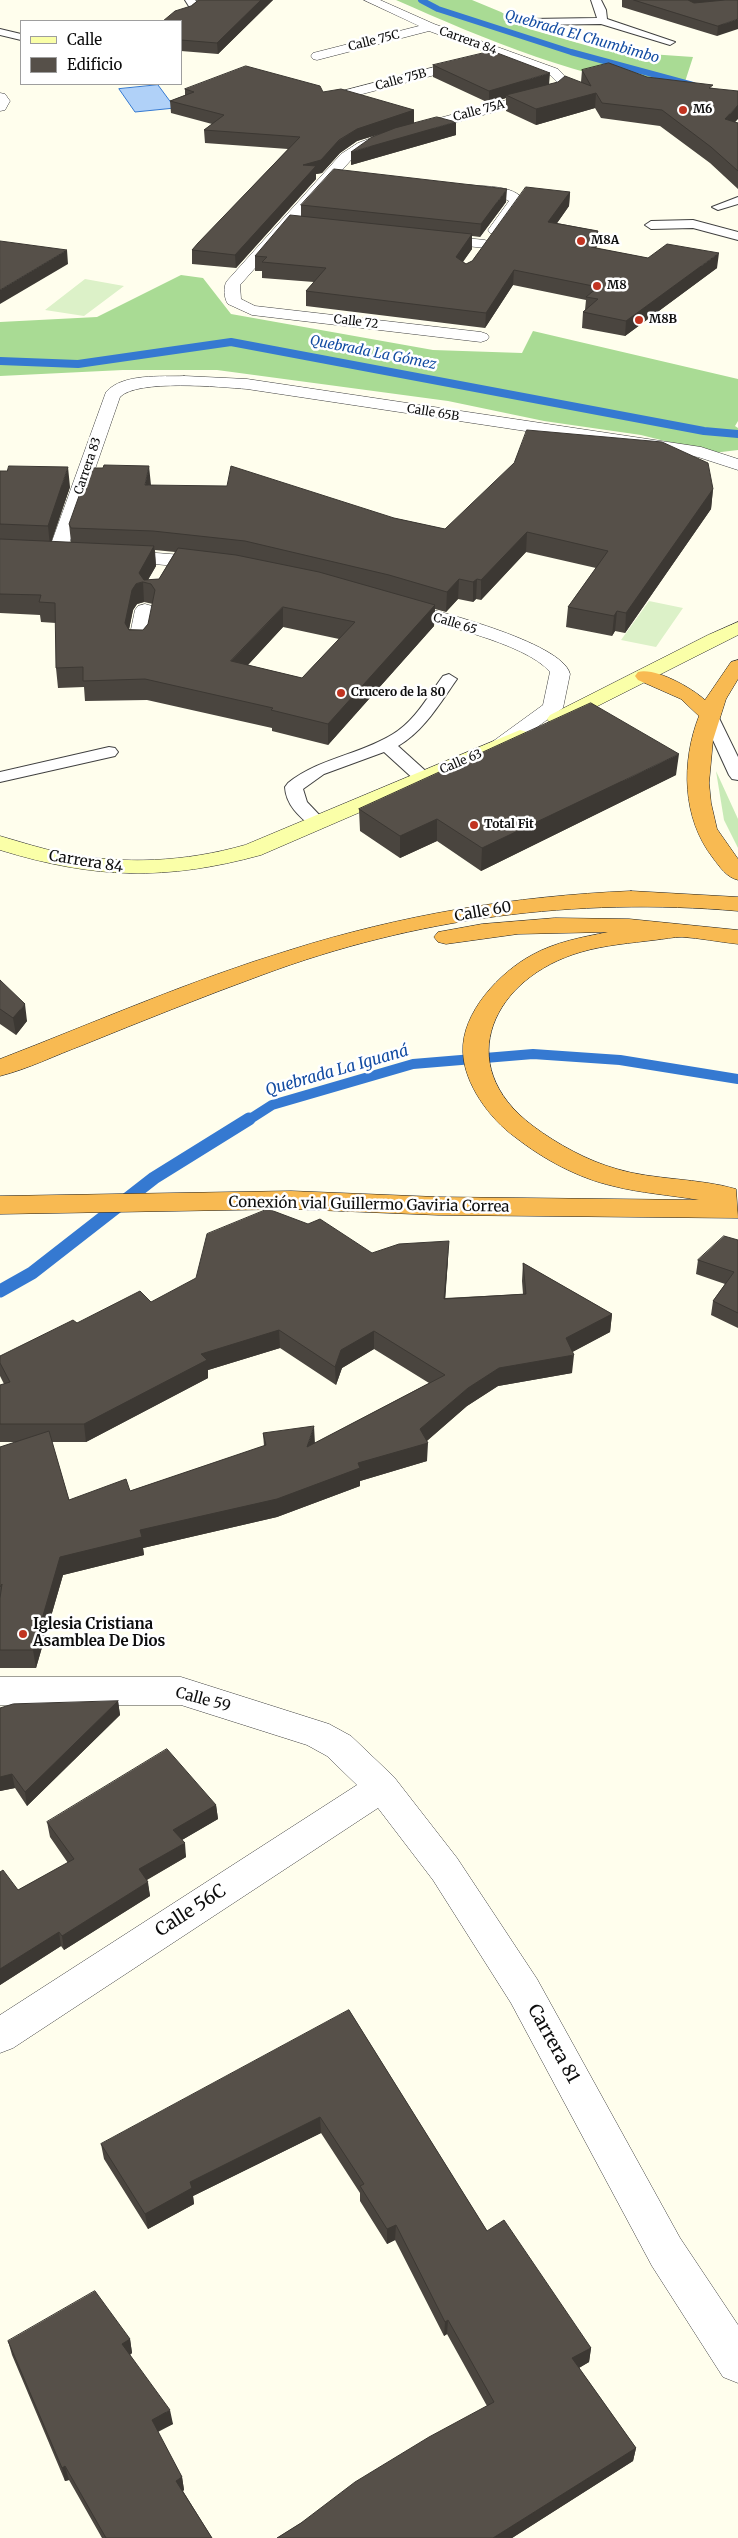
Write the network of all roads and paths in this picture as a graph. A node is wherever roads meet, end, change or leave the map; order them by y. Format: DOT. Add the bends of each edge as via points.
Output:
graph roads {
  1 [pos="190,0"];
  2 [pos="370,0"];
  3 [pos="596,0"];
  4 [pos="172,20"];
  5 [pos="602,21"];
  6 [pos="531,22"];
  7 [pos="430,27"];
  8 [pos="0,32"];
  9 [pos="20,37"];
  10 [pos="670,42"];
  11 [pos="503,54"];
  12 [pos="317,56"];
  13 [pos="564,82"];
  14 [pos="0,97"];
  15 [pos="328,99"];
  16 [pos="0,107"];
  17 [pos="330,175"];
  18 [pos="349,177"];
  19 [pos="455,188"];
  20 [pos="738,200"];
  21 [pos="718,207"];
  22 [pos="287,223"];
  23 [pos="307,225"];
  24 [pos="651,225"];
  25 [pos="738,236"];
  26 [pos="416,237"];
  27 [pos="485,244"];
  28 [pos="475,258"];
  29 [pos="233,301"];
  30 [pos="481,337"];
  31 [pos="126,386"];
  32 [pos="738,465"];
  33 [pos="173,560"];
  34 [pos="228,566"];
  35 [pos="160,577"];
  36 [pos="379,601"];
  37 [pos="145,610"];
  38 [pos="738,628"];
  39 [pos="138,644"];
  40 [pos="738,666"];
  41 [pos="645,676"];
  42 [pos="449,679"];
  43 [pos="709,714"];
  44 [pos="387,745"];
  45 [pos="499,746"];
  46 [pos="109,752"];
  47 [pos="738,774"];
  48 [pos="0,776"];
  49 [pos="424,778"];
  50 [pos="318,823"];
  51 [pos="0,843"];
  52 [pos="173,867"];
  53 [pos="738,873"];
  54 [pos="738,904"];
  55 [pos="675,931"];
  56 [pos="738,937"];
  57 [pos="236,976"];
  58 [pos="0,1068"];
  59 [pos="738,1197"];
  60 [pos="0,1206"];
  61 [pos="738,1209"];
  62 [pos="0,1691"];
  63 [pos="339,1746"];
  64 [pos="382,1787"];
  65 [pos="0,2036"];
  66 [pos="738,2362"];
  1 -- 4 [label="lane" via="196,6 194,10"];
  2 -- 7 [label="street, Carrera 84"];
  3 -- 5 [label="lane"];
  5 -- 6 [label="lane"];
  5 -- 10 [label="lane"];
  7 -- 11 [label="street, Carrera 84"];
  7 -- 12 [label="street, Calle 75C"];
  8 -- 9 [label="lane"];
  11 -- 13 [label="street, Carrera 84" via="554,72"];
  11 -- 15 [label="street, Calle 75B"];
  13 -- 17 [label="street, Calle 75A" via="552,92 363,146 346,157"];
  14 -- 16 [label="street" via="4,101"];
  17 -- 18 [label="street"];
  17 -- 22 [label="street, Calle 75A"];
  19 -- 27 [label="street" via="512,196 517,200"];
  20 -- 21 [label="lane"];
  22 -- 23 [label="street"];
  22 -- 29 [label="street, Calle 75A" via="232,284"];
  24 -- 25 [label="lane" via="693,224"];
  26 -- 27 [label="street"];
  27 -- 28 [label="street"];
  29 -- 30 [label="street, Calle 72" via="252,310"];
  31 -- 32 [label="street, Calle 65B" via="248,384 701,452"];
  31 -- 33 [label="street, Carrera 83" via="116,390 112,396 60,544 72,553"];
  33 -- 34 [label="street"];
  33 -- 35 [label="street"];
  36 -- 45 [label="street, Calle 65" via="488,634 544,655 558,665 562,673 553,708"];
  37 -- 39 [label="street"];
  38 -- 41 [label="main road, Calle 63"];
  40 -- 43 [label="highway" via="724,681"];
  41 -- 43 [label="highway" via="688,696"];
  41 -- 45 [label="main road, Calle 63"];
  42 -- 44 [label="lane" via="411,728"];
  43 -- 47 [label="lane"];
  43 -- 53 [label="highway" via="699,762 698,798 704,824 719,851"];
  44 -- 49 [label="lane"];
  44 -- 50 [label="lane" via="314,773 294,787 302,809"];
  45 -- 49 [label="main road, Calle 63"];
  46 -- 48 [label="lane"];
  49 -- 50 [label="main road, Calle 63"];
  50 -- 52 [label="main road, Calle 63" via="237,855"];
  51 -- 52 [label="main road, Carrera 84" via="76,862 130,868"];
  54 -- 57 [label="highway, Calle 60" via="645,898 581,899 517,906 391,929 312,950"];
  55 -- 56 [label="highway"];
  55 -- 57 [label="highway" via="598,925 504,929"];
  55 -- 59 [label="highway" via="607,940 543,958 494,1000 481,1025 475,1052 482,1081 508,1116 532,1137 570,1159 612,1177"];
  57 -- 58 [label="highway"];
  60 -- 61 [label="highway, Conexión vial Guillermo Gaviria Correa" via="291,1200 438,1206"];
  62 -- 63 [label="street, Calle 59" via="181,1691 317,1734"];
  63 -- 64 [label="street, Carrera 81"];
  64 -- 65 [label="street, Calle 56C"];
  64 -- 66 [label="street, Carrera 81" via="445,1869 524,1991 666,2252"];
}
